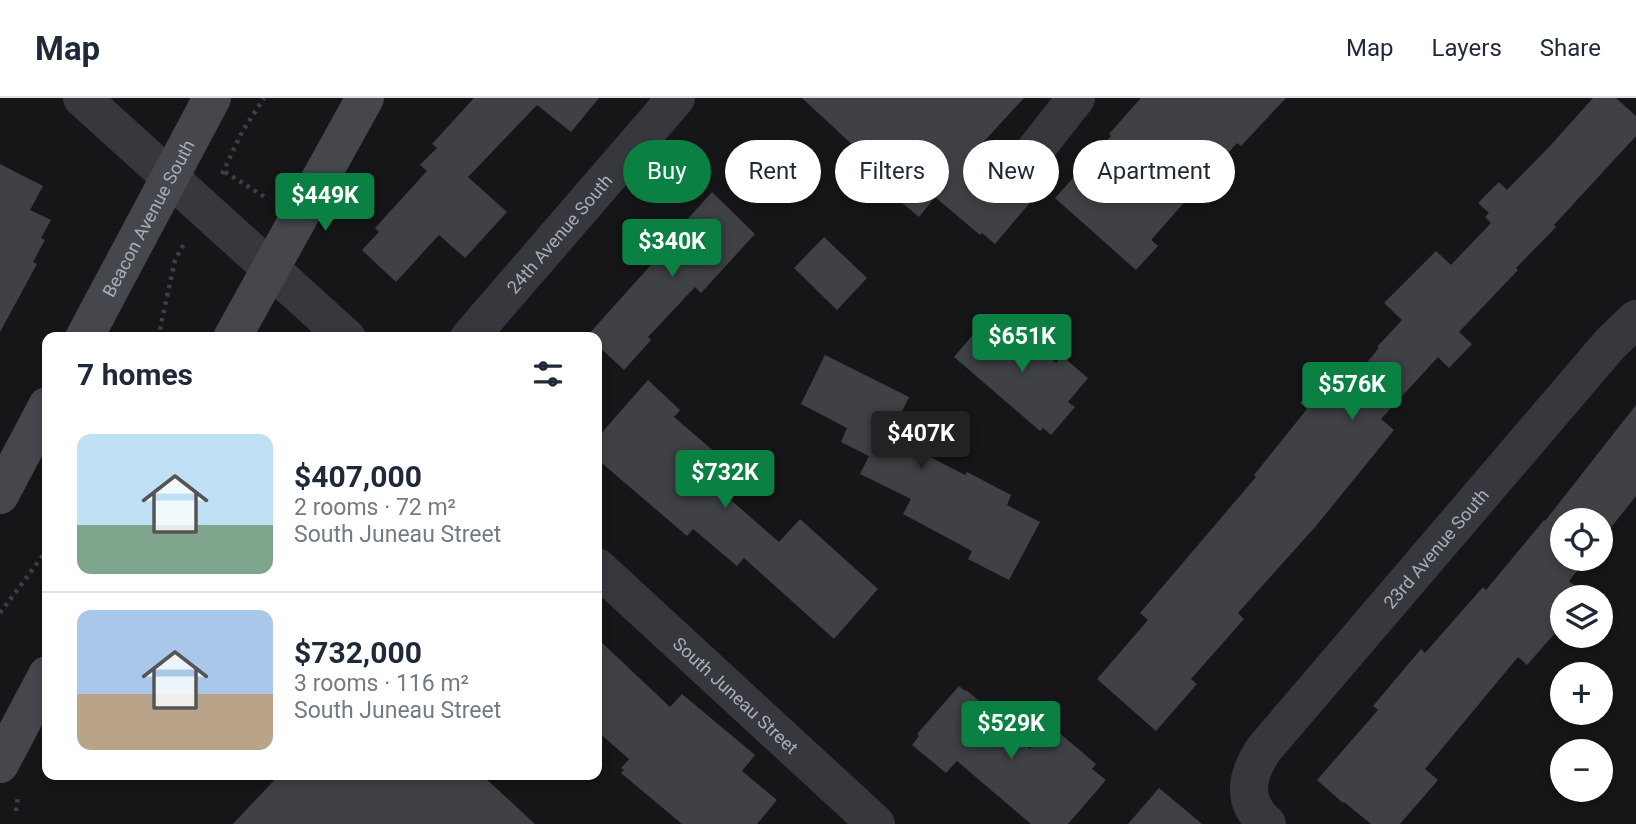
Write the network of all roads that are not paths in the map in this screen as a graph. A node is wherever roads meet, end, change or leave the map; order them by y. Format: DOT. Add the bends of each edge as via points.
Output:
graph roads {
  1 [pos="82,98"];
  2 [pos="212,98"];
  3 [pos="365,98"];
  4 [pos="676,98"];
  5 [pos="1076,98"];
  6 [pos="1043,140"];
  7 [pos="169,177"];
  8 [pos="271,270"];
  9 [pos="1636,319"];
  10 [pos="87,332"];
  11 [pos="235,332"];
  12 [pos="340,332"];
  13 [pos="474,332"];
  14 [pos="42,415"];
  15 [pos="0,495"];
  16 [pos="602,572"];
  17 [pos="42,684"];
  18 [pos="0,764"];
  19 [pos="876,824"];
  20 [pos="1268,824"];
  1 -- 7 [label="street"];
  2 -- 7 [label="main road, Beacon Avenue South"];
  3 -- 8 [label="main road"];
  4 -- 13 [label="street, 24th Avenue South"];
  5 -- 6 [label="street"];
  7 -- 8 [label="street"];
  7 -- 10 [label="main road, Beacon Avenue South"];
  8 -- 11 [label="main road"];
  8 -- 12 [label="street"];
  9 -- 20 [label="street, 23rd Avenue South" via="1254,765 1249,784 1252,804"];
  14 -- 15 [label="main road"];
  16 -- 19 [label="street, South Juneau Street"];
  17 -- 18 [label="main road"];
}
